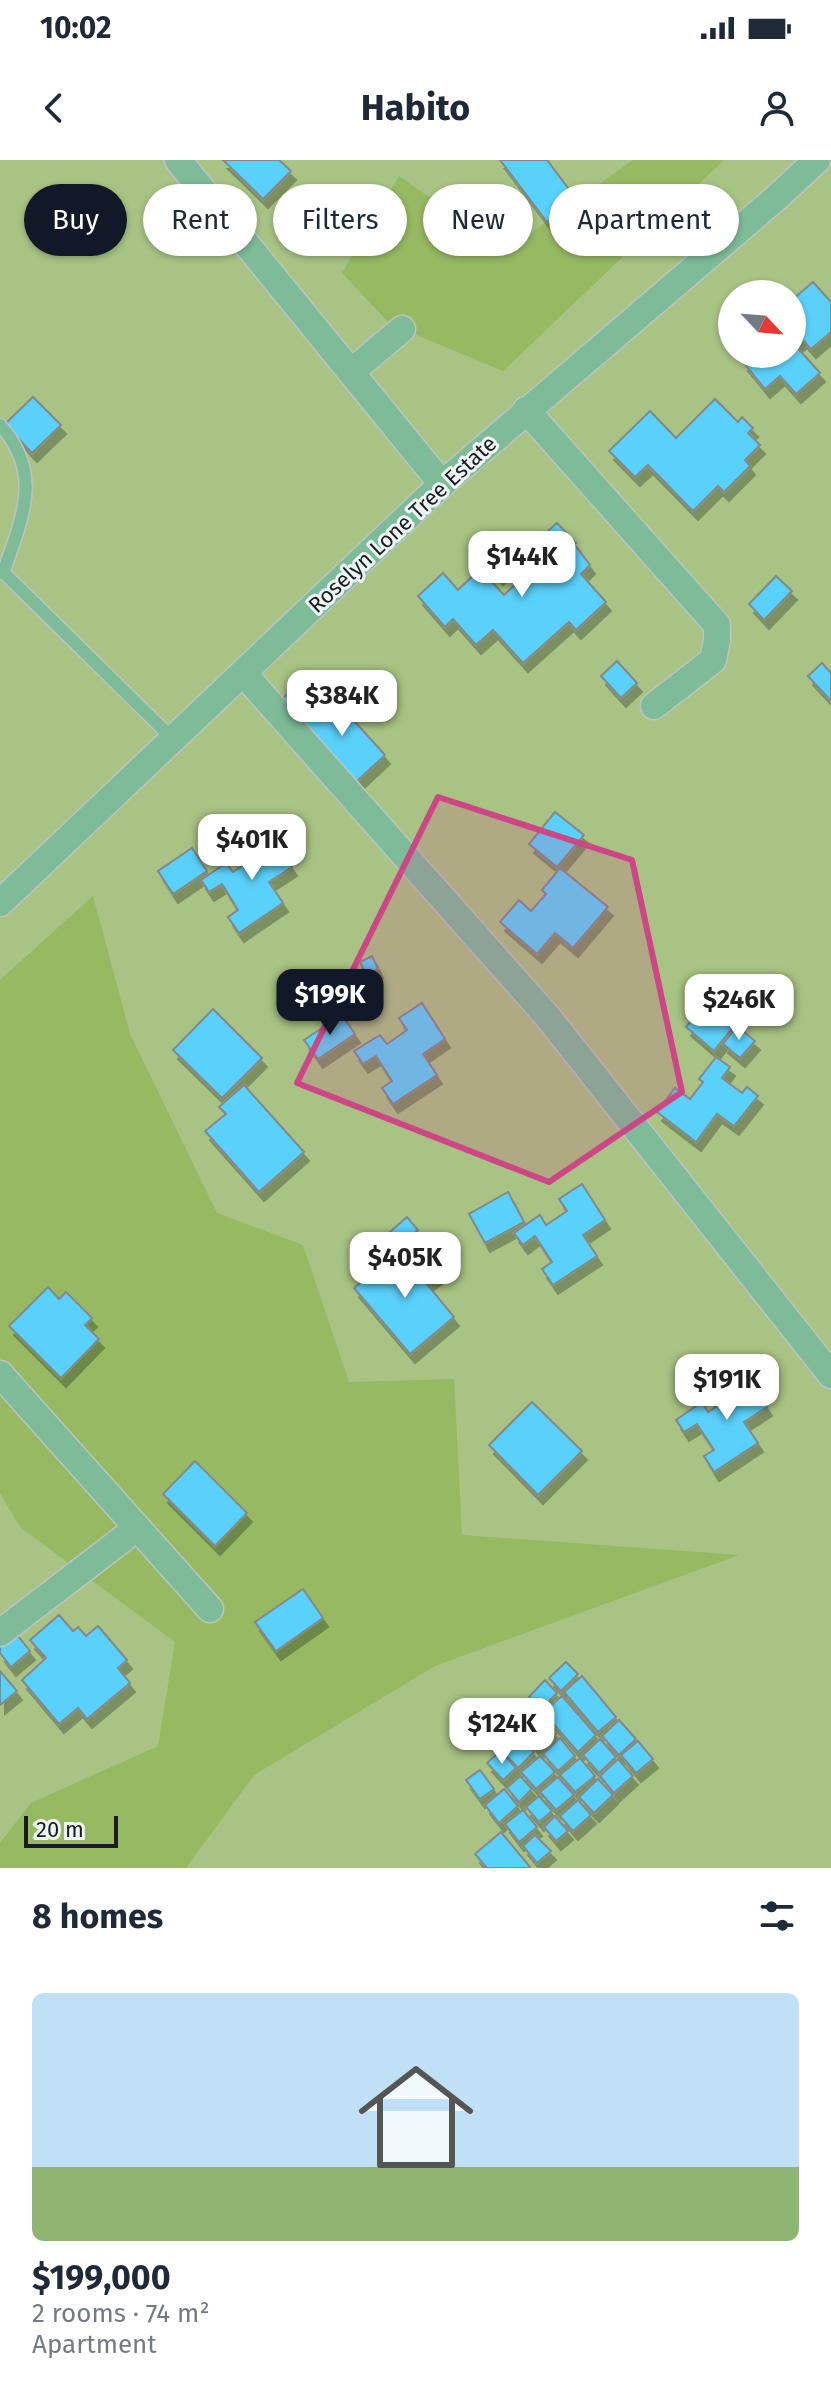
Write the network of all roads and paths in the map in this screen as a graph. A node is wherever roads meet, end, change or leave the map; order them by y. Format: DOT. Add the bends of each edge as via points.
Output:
graph roads {
  1 [pos="178,160"];
  2 [pos="817,160"];
  3 [pos="402,329"];
  4 [pos="351,372"];
  5 [pos="526,410"];
  6 [pos="0,425"];
  7 [pos="442,484"];
  8 [pos="2,571"];
  9 [pos="243,673"];
  10 [pos="654,706"];
  11 [pos="173,739"];
  12 [pos="0,903"];
  13 [pos="0,1374"];
  14 [pos="831,1375"];
  15 [pos="137,1528"];
  16 [pos="210,1609"];
  17 [pos="0,1633"];
  1 -- 4 [label="street"];
  2 -- 5 [label="street, Roselyn Lone Tree Estate"];
  3 -- 4 [label="street"];
  4 -- 7 [label="street"];
  5 -- 7 [label="street, Roselyn Lone Tree Estate"];
  5 -- 10 [label="street" via="717,625 713,660"];
  6 -- 8 [label="lane" via="20,452 27,476 24,508"];
  7 -- 9 [label="street, Roselyn Lone Tree Estate"];
  8 -- 11 [label="lane"];
  9 -- 11 [label="street, Roselyn Lone Tree Estate"];
  9 -- 14 [label="street" via="547,1016"];
  11 -- 12 [label="street, Roselyn Lone Tree Estate"];
  13 -- 15 [label="street"];
  15 -- 16 [label="street"];
  15 -- 17 [label="street"];
}
